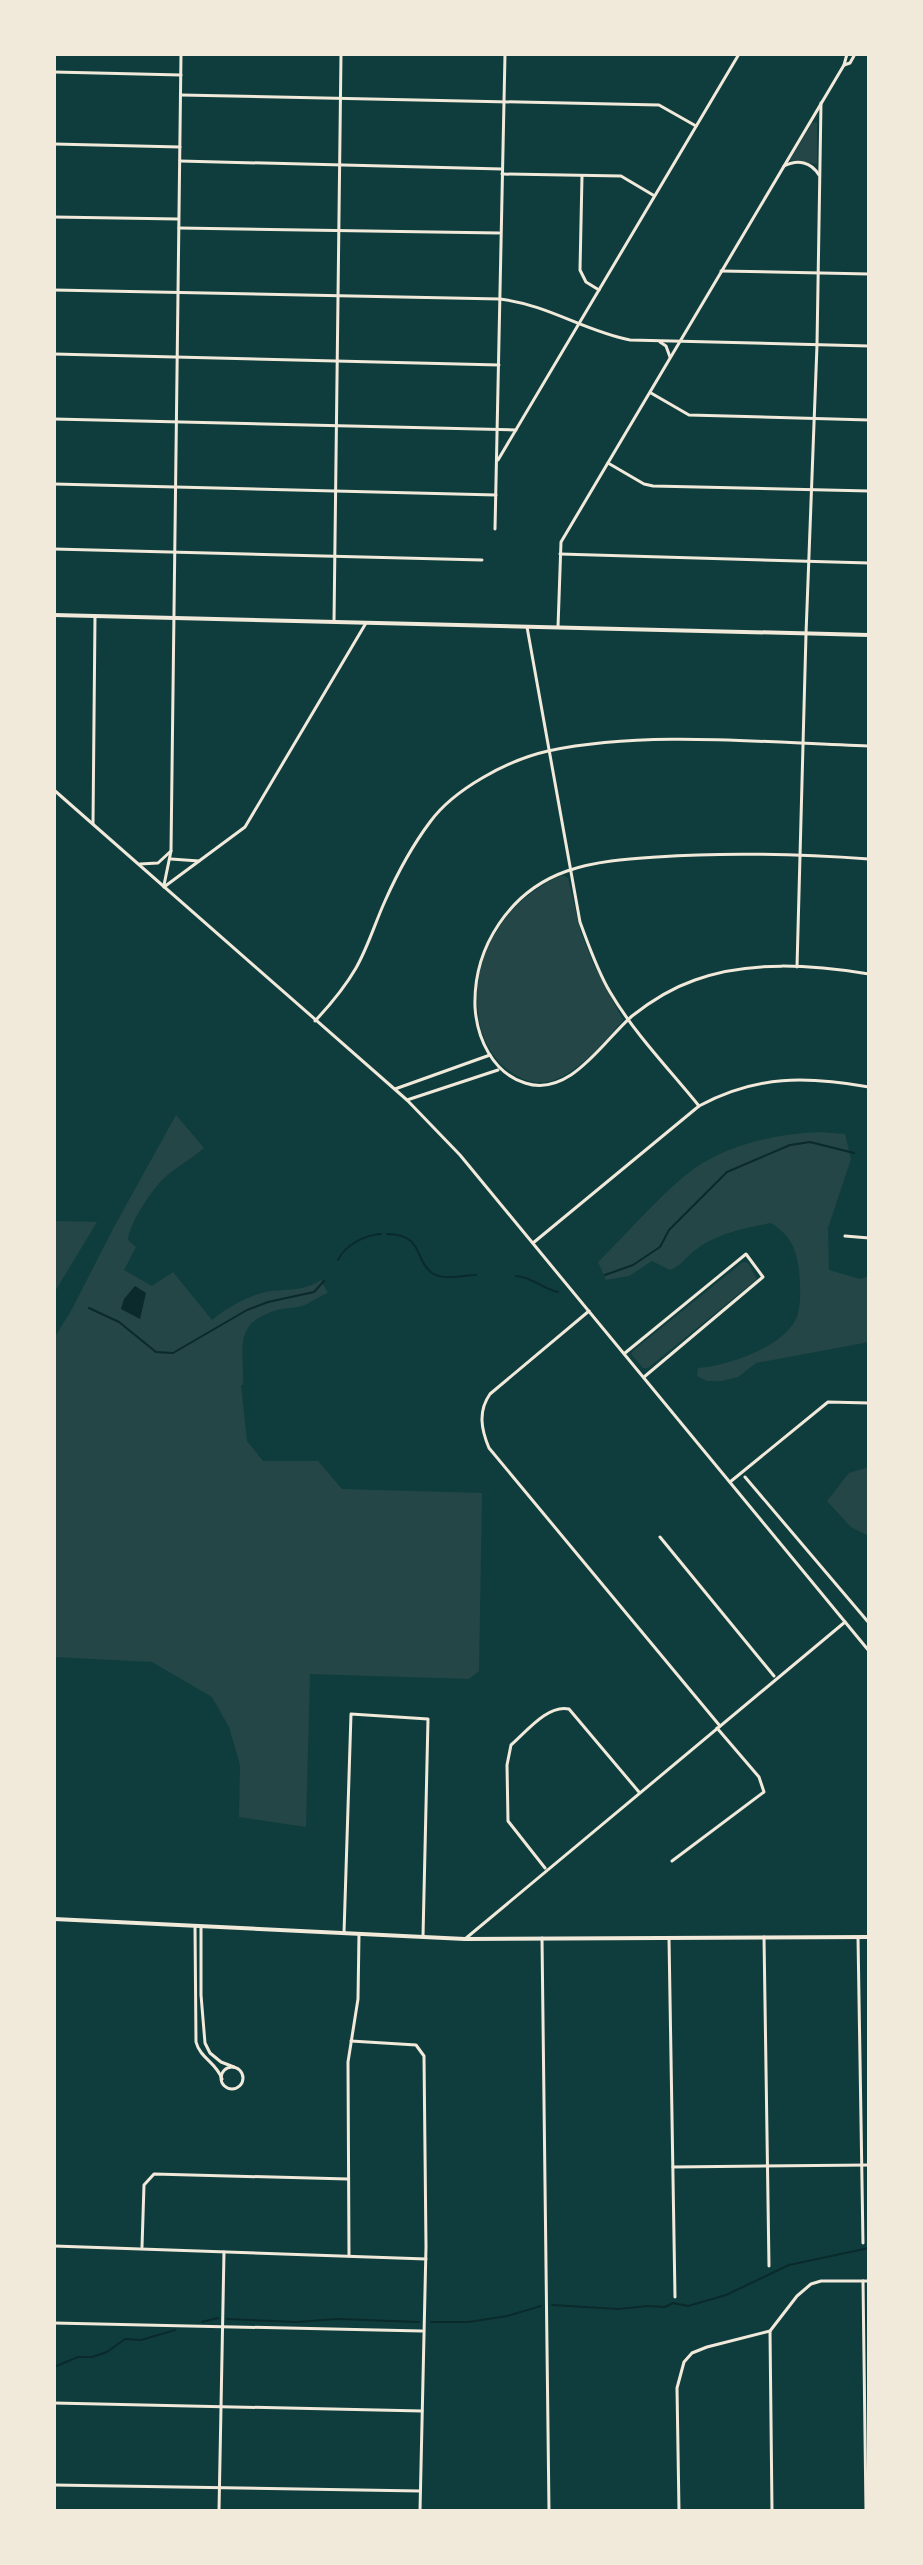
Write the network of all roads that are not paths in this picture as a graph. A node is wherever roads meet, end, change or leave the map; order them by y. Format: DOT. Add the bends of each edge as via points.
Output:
graph roads {
  1 [pos="181,54"];
  2 [pos="341,54"];
  3 [pos="505,54"];
  4 [pos="739,54"];
  5 [pos="847,54"];
  6 [pos="855,54"];
  7 [pos="844,65"];
  8 [pos="54,72"];
  9 [pos="181,75"];
  10 [pos="181,95"];
  11 [pos="341,99"];
  12 [pos="505,102"];
  13 [pos="821,103"];
  14 [pos="696,126"];
  15 [pos="54,144"];
  16 [pos="180,147"];
  17 [pos="180,161"];
  18 [pos="340,166"];
  19 [pos="783,166"];
  20 [pos="502,171"];
  21 [pos="582,176"];
  22 [pos="821,182"];
  23 [pos="655,196"];
  24 [pos="54,217"];
  25 [pos="179,219"];
  26 [pos="179,228"];
  27 [pos="339,230"];
  28 [pos="501,233"];
  29 [pos="721,271"];
  30 [pos="819,273"];
  31 [pos="869,274"];
  32 [pos="54,290"];
  33 [pos="599,290"];
  34 [pos="178,292"];
  35 [pos="338,295"];
  36 [pos="500,299"];
  37 [pos="579,323"];
  38 [pos="660,342"];
  39 [pos="679,342"];
  40 [pos="817,345"];
  41 [pos="869,346"];
  42 [pos="54,354"];
  43 [pos="177,357"];
  44 [pos="670,357"];
  45 [pos="337,361"];
  46 [pos="499,365"];
  47 [pos="649,393"];
  48 [pos="814,418"];
  49 [pos="54,419"];
  50 [pos="869,420"];
  51 [pos="176,422"];
  52 [pos="337,426"];
  53 [pos="497,430"];
  54 [pos="516,430"];
  55 [pos="497,462"];
  56 [pos="608,463"];
  57 [pos="54,484"];
  58 [pos="175,487"];
  59 [pos="811,490"];
  60 [pos="336,491"];
  61 [pos="869,491"];
  62 [pos="496,495"];
  63 [pos="495,529"];
  64 [pos="54,549"];
  65 [pos="174,552"];
  66 [pos="560,554"];
  67 [pos="335,556"];
  68 [pos="482,560"];
  69 [pos="808,561"];
  70 [pos="869,563"];
  71 [pos="54,615"];
  72 [pos="95,616"];
  73 [pos="174,618"];
  74 [pos="334,622"];
  75 [pos="366,623"];
  76 [pos="527,627"];
  77 [pos="558,628"];
  78 [pos="806,634"];
  79 [pos="869,635"];
  80 [pos="803,744"];
  81 [pos="869,746"];
  82 [pos="548,751"];
  83 [pos="54,790"];
  84 [pos="93,825"];
  85 [pos="171,851"];
  86 [pos="800,854"];
  87 [pos="171,859"];
  88 [pos="869,859"];
  89 [pos="202,860"];
  90 [pos="138,864"];
  91 [pos="569,870"];
  92 [pos="164,887"];
  93 [pos="797,967"];
  94 [pos="869,974"];
  95 [pos="628,1019"];
  96 [pos="315,1021"];
  97 [pos="490,1055"];
  98 [pos="500,1069"];
  99 [pos="869,1087"];
  100 [pos="394,1089"];
  101 [pos="407,1100"];
  102 [pos="699,1106"];
  103 [pos="845,1236"];
  104 [pos="869,1238"];
  105 [pos="533,1243"];
  106 [pos="589,1311"];
  107 [pos="625,1353"];
  108 [pos="644,1377"];
  109 [pos="869,1403"];
  110 [pos="745,1477"];
  111 [pos="730,1482"];
  112 [pos="660,1537"];
  113 [pos="845,1622"];
  114 [pos="869,1623"];
  115 [pos="869,1651"];
  116 [pos="776,1678"];
  117 [pos="718,1727"];
  118 [pos="639,1792"];
  119 [pos="672,1861"];
  120 [pos="546,1869"];
  121 [pos="54,1919"];
  122 [pos="198,1926"];
  123 [pos="344,1933"];
  124 [pos="359,1934"];
  125 [pos="423,1937"];
  126 [pos="764,1937"];
  127 [pos="858,1937"];
  128 [pos="869,1937"];
  129 [pos="542,1938"];
  130 [pos="669,1938"];
  131 [pos="465,1939"];
  132 [pos="351,2041"];
  133 [pos="234,2067"];
  134 [pos="222,2079"];
  135 [pos="862,2165"];
  136 [pos="869,2165"];
  137 [pos="673,2167"];
  138 [pos="767,2167"];
  139 [pos="348,2179"];
  140 [pos="863,2243"];
  141 [pos="54,2246"];
  142 [pos="142,2249"];
  143 [pos="224,2252"];
  144 [pos="349,2256"];
  145 [pos="426,2259"];
  146 [pos="769,2266"];
  147 [pos="863,2281"];
  148 [pos="869,2281"];
  149 [pos="675,2297"];
  150 [pos="54,2323"];
  151 [pos="222,2328"];
  152 [pos="424,2331"];
  153 [pos="770,2331"];
  154 [pos="867,2397"];
  155 [pos="54,2403"];
  156 [pos="221,2407"];
  157 [pos="423,2411"];
  158 [pos="54,2485"];
  159 [pos="220,2489"];
  160 [pos="420,2491"];
  161 [pos="219,2511"];
  162 [pos="420,2511"];
  163 [pos="549,2511"];
  164 [pos="679,2511"];
  165 [pos="772,2511"];
  166 [pos="866,2511"];
  1 -- 9 [label="street"];
  2 -- 11 [label="street"];
  3 -- 12 [label="street"];
  4 -- 14 [label="street"];
  5 -- 7 [label="street"];
  6 -- 7 [label="street"];
  7 -- 13 [label="street"];
  8 -- 9 [label="street"];
  9 -- 10 [label="street"];
  10 -- 11 [label="street"];
  10 -- 16 [label="street"];
  11 -- 12 [label="street"];
  11 -- 18 [label="street"];
  12 -- 14 [label="street" via="659,105"];
  12 -- 20 [label="street"];
  13 -- 19 [label="street"];
  13 -- 22 [label="street"];
  14 -- 23 [label="street"];
  15 -- 16 [label="street"];
  16 -- 17 [label="street"];
  17 -- 18 [label="street"];
  17 -- 25 [label="street"];
  18 -- 20 [label="street"];
  18 -- 27 [label="street"];
  19 -- 22 [label="street" via="806,163 816,169"];
  19 -- 29 [label="street"];
  20 -- 21 [label="street"];
  20 -- 28 [label="street"];
  21 -- 23 [label="street" via="621,176"];
  21 -- 33 [label="street" via="580,270"];
  22 -- 30 [label="street"];
  23 -- 33 [label="street"];
  24 -- 25 [label="street"];
  25 -- 26 [label="street"];
  26 -- 27 [label="street"];
  26 -- 34 [label="street"];
  27 -- 28 [label="street"];
  27 -- 35 [label="street"];
  28 -- 36 [label="street"];
  29 -- 30 [label="street"];
  29 -- 39 [label="street"];
  30 -- 31 [label="street"];
  30 -- 40 [label="street"];
  32 -- 34 [label="street"];
  33 -- 37 [label="street"];
  34 -- 35 [label="street"];
  34 -- 43 [label="street"];
  35 -- 36 [label="street"];
  35 -- 45 [label="street"];
  36 -- 37 [label="street" via="534,304"];
  36 -- 46 [label="street"];
  37 -- 38 [label="street" via="611,336"];
  37 -- 54 [label="street"];
  38 -- 39 [label="street"];
  38 -- 44 [label="street"];
  39 -- 40 [label="street"];
  39 -- 44 [label="street"];
  40 -- 41 [label="street"];
  40 -- 48 [label="street"];
  42 -- 43 [label="street"];
  43 -- 45 [label="street"];
  43 -- 51 [label="street"];
  44 -- 47 [label="street"];
  45 -- 46 [label="street"];
  45 -- 52 [label="street"];
  46 -- 53 [label="street"];
  47 -- 48 [label="street" via="689,415"];
  47 -- 56 [label="street"];
  48 -- 50 [label="street"];
  48 -- 59 [label="street"];
  49 -- 51 [label="street"];
  51 -- 52 [label="street"];
  51 -- 58 [label="street"];
  52 -- 53 [label="street"];
  52 -- 60 [label="street"];
  53 -- 54 [label="street"];
  53 -- 55 [label="street"];
  54 -- 55 [label="street"];
  55 -- 62 [label="street"];
  56 -- 59 [label="street" via="650,486"];
  56 -- 66 [label="street" via="561,542"];
  57 -- 58 [label="street"];
  58 -- 60 [label="street"];
  58 -- 65 [label="street"];
  59 -- 61 [label="street"];
  59 -- 69 [label="street"];
  60 -- 62 [label="street"];
  60 -- 67 [label="street"];
  62 -- 63 [label="street"];
  64 -- 65 [label="street"];
  65 -- 67 [label="street"];
  65 -- 73 [label="street"];
  66 -- 69 [label="street"];
  66 -- 77 [label="street"];
  67 -- 68 [label="street"];
  67 -- 74 [label="street"];
  69 -- 70 [label="street"];
  69 -- 78 [label="street"];
  71 -- 72 [label="main road"];
  72 -- 73 [label="main road"];
  72 -- 84 [label="street"];
  73 -- 74 [label="main road"];
  73 -- 85 [label="street"];
  74 -- 75 [label="main road"];
  75 -- 76 [label="main road"];
  75 -- 89 [label="street" via="245,827"];
  76 -- 77 [label="main road"];
  76 -- 82 [label="street"];
  77 -- 78 [label="main road"];
  78 -- 79 [label="main road"];
  78 -- 80 [label="street"];
  80 -- 81 [label="street"];
  80 -- 82 [label="street" via="618,743"];
  80 -- 86 [label="street"];
  82 -- 91 [label="street"];
  82 -- 96 [label="street" via="490,774 432,818 386,898 356,968"];
  83 -- 84 [label="street"];
  84 -- 90 [label="street"];
  85 -- 87 [label="street"];
  85 -- 90 [label="street" via="158,863"];
  86 -- 88 [label="street"];
  86 -- 91 [label="street" via="629,859"];
  86 -- 93 [label="street"];
  87 -- 89 [label="street"];
  87 -- 92 [label="street"];
  89 -- 92 [label="street"];
  90 -- 92 [label="street"];
  91 -- 95 [label="street" via="590,951"];
  91 -- 97 [label="street" via="513,905 484,952 475,1012"];
  92 -- 96 [label="street"];
  93 -- 94 [label="street"];
  93 -- 95 [label="street" via="745,969 695,980"];
  95 -- 98 [label="street" via="571,1075 552,1085 527,1084"];
  95 -- 102 [label="street"];
  96 -- 100 [label="street"];
  97 -- 98 [label="street"];
  97 -- 100 [label="street"];
  98 -- 101 [label="street"];
  99 -- 102 [label="street" via="772,1080"];
  100 -- 101 [label="street"];
  101 -- 105 [label="street"];
  102 -- 105 [label="street"];
  103 -- 104 [label="street"];
  105 -- 106 [label="street"];
  106 -- 107 [label="street"];
  106 -- 117 [label="street" via="487,1398 482,1420 489,1448"];
  107 -- 108 [label="street"];
  107 -- 108 [label="street" via="746,1254 763,1277"];
  108 -- 111 [label="street"];
  109 -- 111 [label="street" via="828,1402"];
  110 -- 114 [label="street"];
  111 -- 113 [label="street"];
  112 -- 116 [label="street"];
  113 -- 115 [label="street"];
  113 -- 116 [label="street"];
  116 -- 117 [label="street"];
  117 -- 118 [label="street"];
  117 -- 119 [label="street" via="759,1777 764,1792"];
  118 -- 120 [label="street"];
  118 -- 120 [label="street" via="569,1709 555,1709 511,1745 508,1821"];
  120 -- 131 [label="street"];
  121 -- 122 [label="main road"];
  122 -- 123 [label="main road"];
  122 -- 133 [label="street" via="205,2043 210,2053"];
  122 -- 134 [label="street" via="196,2042"];
  123 -- 124 [label="main road"];
  123 -- 125 [label="street" via="351,1714 428,1719"];
  124 -- 125 [label="main road"];
  124 -- 132 [label="street"];
  125 -- 131 [label="main road"];
  126 -- 127 [label="main road"];
  126 -- 130 [label="main road"];
  126 -- 138 [label="street"];
  127 -- 128 [label="main road"];
  127 -- 135 [label="street"];
  129 -- 130 [label="main road"];
  129 -- 131 [label="main road"];
  129 -- 163 [label="street"];
  130 -- 137 [label="street"];
  132 -- 139 [label="street"];
  132 -- 145 [label="street" via="416,2045 424,2056"];
  133 -- 134 [label="street" via="225,2070"];
  133 -- 134 [label="street" via="243,2075 239,2086 229,2088"];
  135 -- 136 [label="street"];
  135 -- 138 [label="street"];
  135 -- 140 [label="street"];
  137 -- 138 [label="street"];
  137 -- 149 [label="street"];
  138 -- 146 [label="street"];
  139 -- 142 [label="street" via="154,2174 144,2185"];
  139 -- 144 [label="street"];
  141 -- 142 [label="street"];
  142 -- 143 [label="street"];
  143 -- 144 [label="street"];
  143 -- 151 [label="street"];
  144 -- 145 [label="street"];
  145 -- 152 [label="street"];
  147 -- 148 [label="street"];
  147 -- 153 [label="street" via="811,2284"];
  147 -- 154 [label="street"];
  150 -- 151 [label="street"];
  151 -- 152 [label="street"];
  151 -- 156 [label="street"];
  152 -- 157 [label="street"];
  153 -- 164 [label="street" via="707,2347 684,2362 678,2377"];
  153 -- 165 [label="street"];
  154 -- 166 [label="street"];
  155 -- 156 [label="street"];
  156 -- 157 [label="street"];
  156 -- 159 [label="street"];
  157 -- 160 [label="street"];
  158 -- 159 [label="street"];
  159 -- 160 [label="street"];
  159 -- 161 [label="street"];
  160 -- 162 [label="street"];
}
